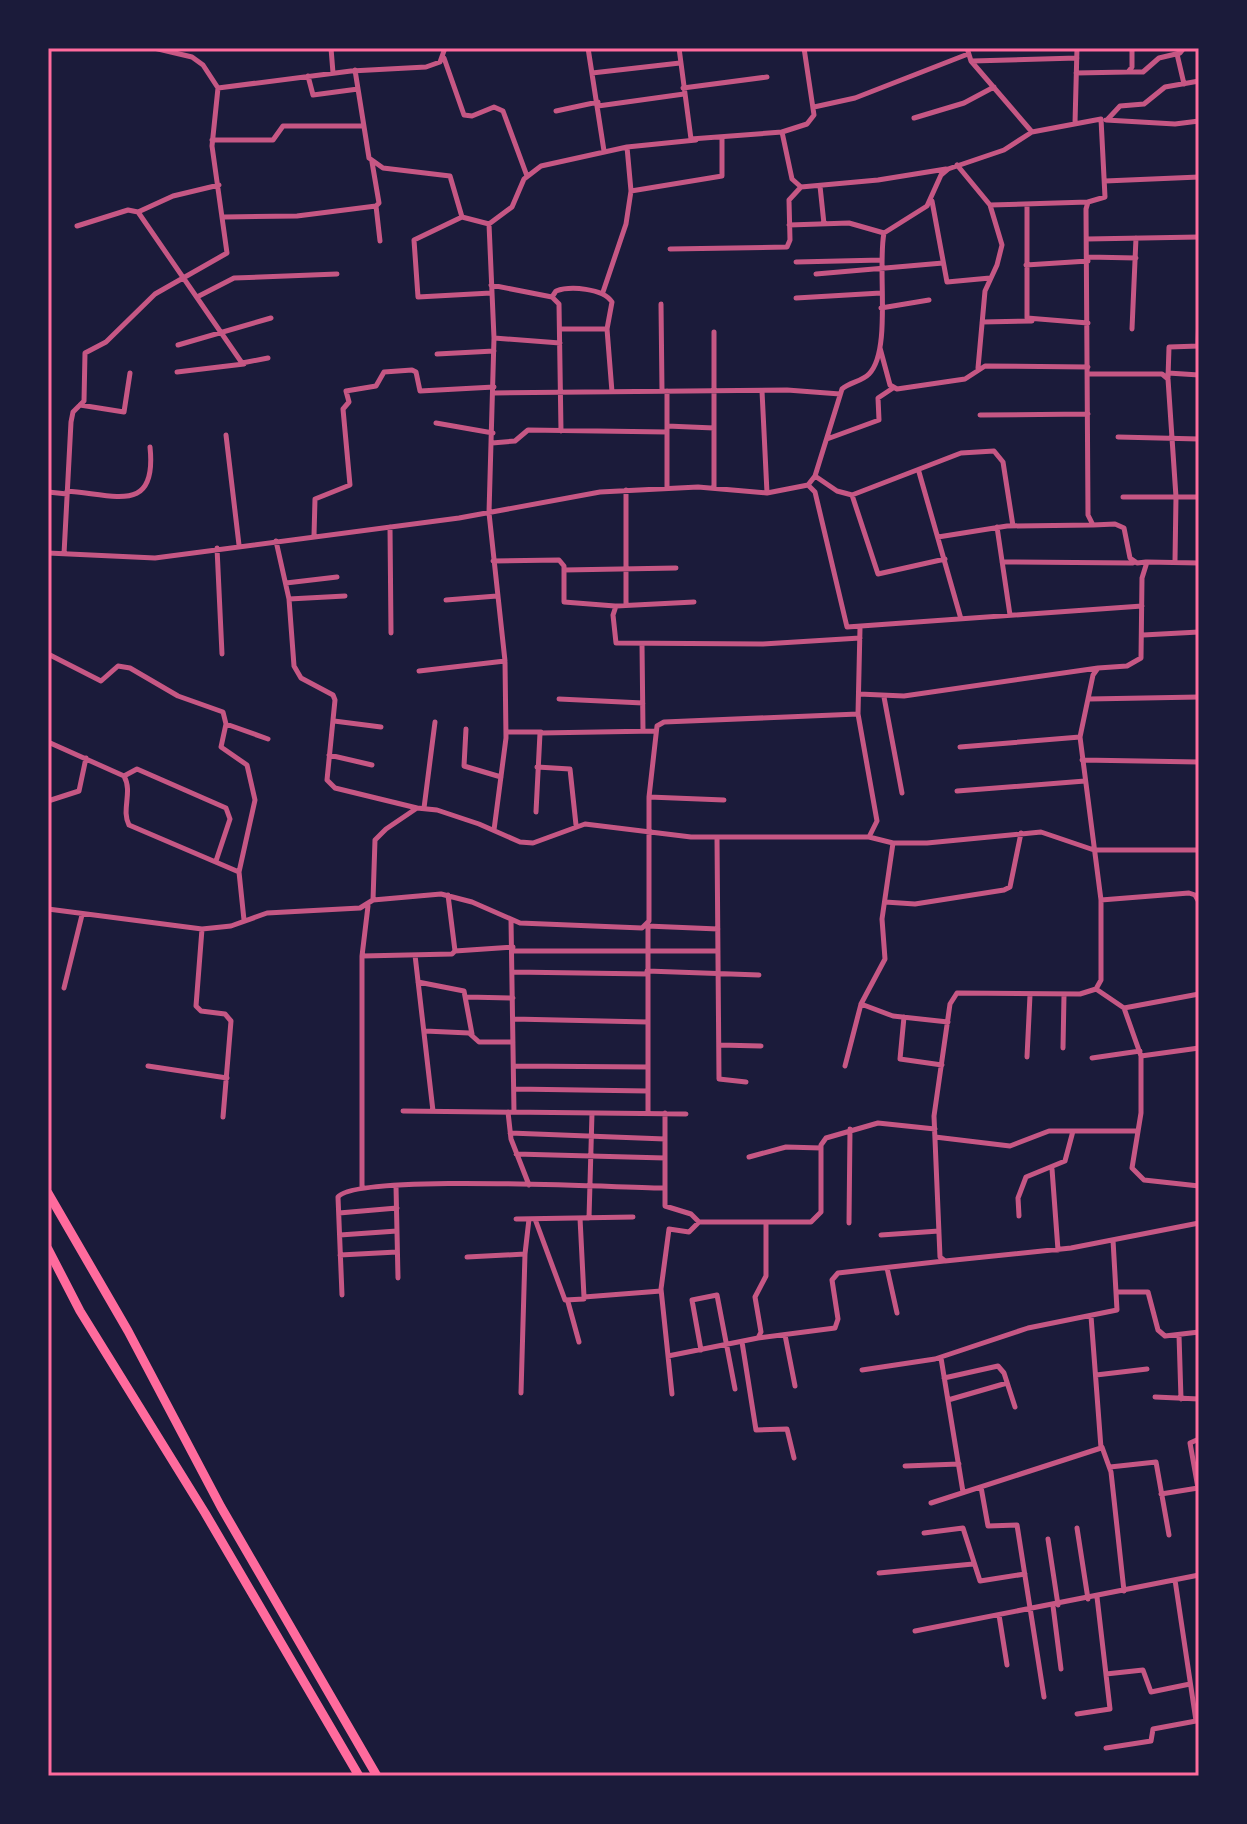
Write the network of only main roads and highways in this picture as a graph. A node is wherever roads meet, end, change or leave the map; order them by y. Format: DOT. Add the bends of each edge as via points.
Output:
graph roads {
  1 [pos="48,1193"];
  2 [pos="48,1249"];
  3 [pos="359,1776"];
  4 [pos="377,1776"];
  1 -- 4 [label="main road"];
  2 -- 3 [label="main road"];
}
